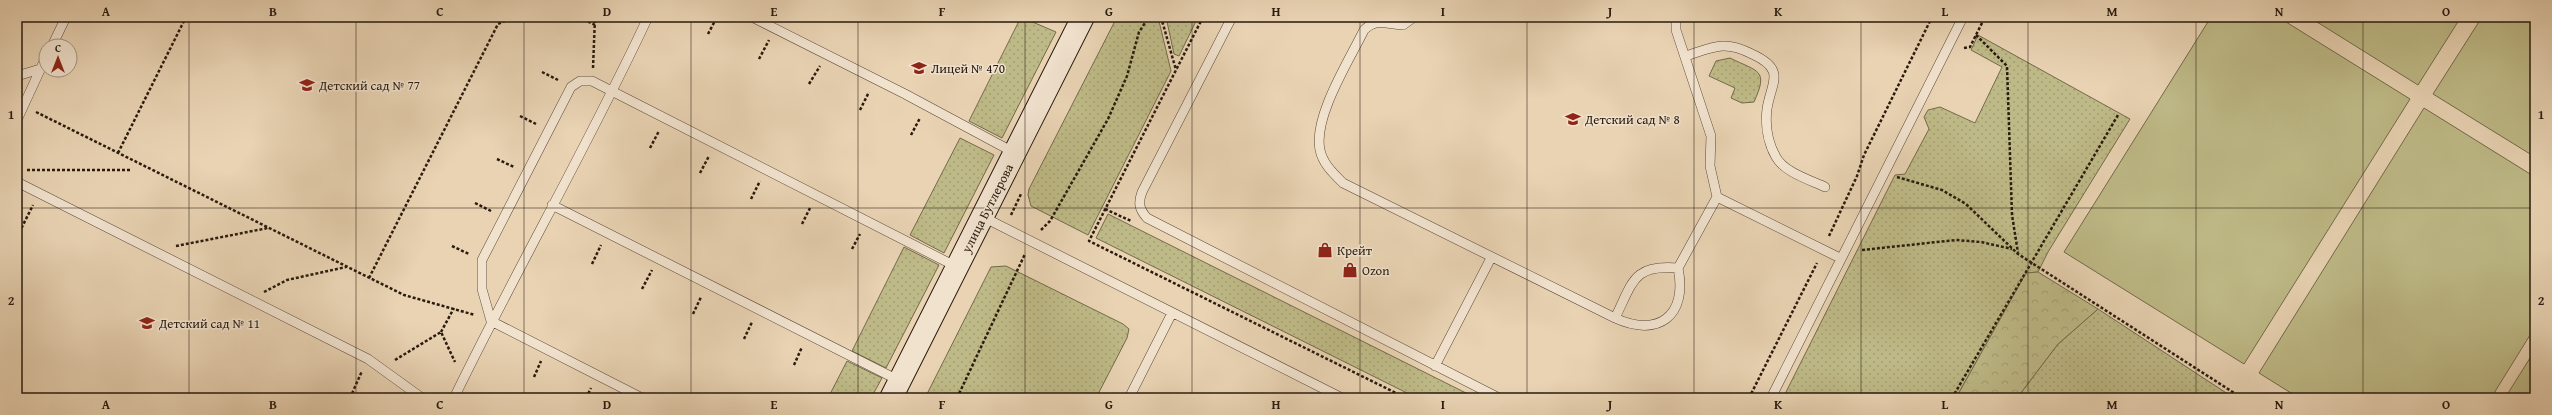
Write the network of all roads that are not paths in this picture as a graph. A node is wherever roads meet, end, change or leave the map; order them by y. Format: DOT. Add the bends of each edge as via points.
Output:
graph roads {
  1 [pos="66,17"];
  2 [pos="648,17"];
  3 [pos="752,17"];
  4 [pos="1084,17"];
  5 [pos="1232,17"];
  6 [pos="1414,17"];
  7 [pos="1676,17"];
  8 [pos="1963,17"];
  9 [pos="56,38"];
  10 [pos="1686,56"];
  11 [pos="38,70"];
  12 [pos="38,73"];
  13 [pos="17,76"];
  14 [pos="613,92"];
  15 [pos="17,120"];
  16 [pos="1015,153"];
  17 [pos="17,182"];
  18 [pos="1825,187"];
  19 [pos="1718,197"];
  20 [pos="552,205"];
  21 [pos="983,216"];
  22 [pos="1491,258"];
  23 [pos="1840,258"];
  24 [pos="958,266"];
  25 [pos="1678,268"];
  26 [pos="1172,313"];
  27 [pos="1614,318"];
  28 [pos="491,321"];
  29 [pos="1435,366"];
  30 [pos="895,389"];
  31 [pos="422,398"];
  32 [pos="454,398"];
  33 [pos="642,398"];
  34 [pos="1129,398"];
  35 [pos="1342,398"];
  36 [pos="1499,398"];
  37 [pos="1771,398"];
  1 -- 9 [label="lane"];
  2 -- 14 [label="lane"];
  3 -- 16 [label="lane"];
  4 -- 16 [label="street, улица Бутлерова"];
  5 -- 29 [label="lane" via="1142,192 1139,201 1141,210 1147,218"];
  6 -- 22 [label="lane" via="1403,25 1371,23 1364,30 1323,114 1319,132 1320,151 1329,169 1343,182"];
  7 -- 10 [label="lane" via="1676,30"];
  8 -- 23 [label="lane"];
  10 -- 18 [label="lane" via="1730,45 1765,60 1772,69 1775,81 1767,108 1767,125 1776,158 1792,170"];
  10 -- 19 [label="lane" via="1711,136 1710,166"];
  11 -- 13 [label="lane"];
  12 -- 15 [label="lane"];
  14 -- 20 [label="lane"];
  14 -- 24 [label="lane"];
  14 -- 28 [label="lane" via="592,80 580,81 571,87 482,260 482,289"];
  16 -- 21 [label="street, улица Бутлерова"];
  17 -- 31 [label="lane" via="368,359"];
  19 -- 23 [label="lane"];
  19 -- 25 [label="lane"];
  20 -- 28 [label="lane"];
  20 -- 30 [label="lane" via="808,334"];
  21 -- 24 [label="street, улица Бутлерова"];
  21 -- 26 [label="lane"];
  22 -- 27 [label="lane"];
  22 -- 29 [label="lane"];
  23 -- 37 [label="lane"];
  24 -- 30 [label="street, улица Бутлерова"];
  25 -- 27 [label="lane" via="1659,266 1646,270 1634,279"];
  25 -- 27 [label="lane" via="1682,284 1680,296 1670,315 1659,324 1645,327"];
  26 -- 34 [label="lane"];
  26 -- 35 [label="lane"];
  28 -- 32 [label="lane"];
  28 -- 33 [label="lane"];
  29 -- 36 [label="lane"];
}
